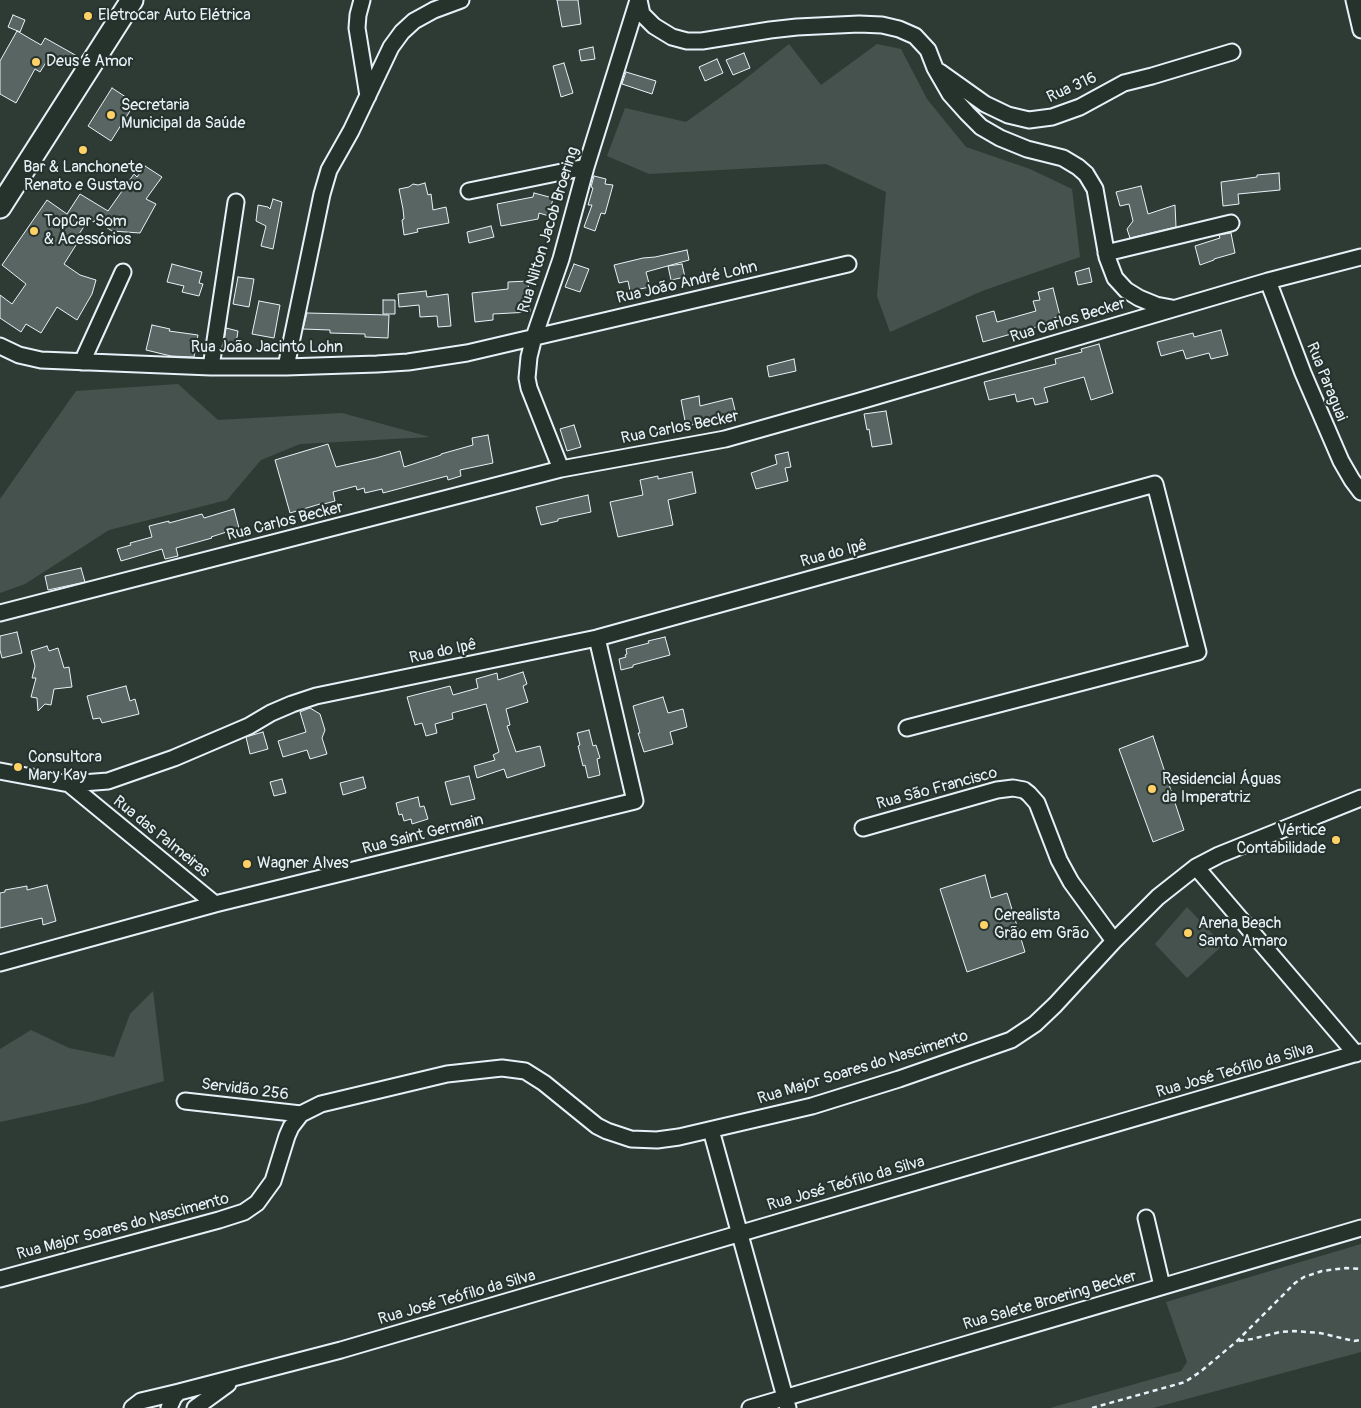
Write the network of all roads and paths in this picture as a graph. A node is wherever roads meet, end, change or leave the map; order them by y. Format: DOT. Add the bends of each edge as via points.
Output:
graph roads {
  1 [pos="132,0"];
  2 [pos="362,0"];
  3 [pos="461,0"];
  4 [pos="638,0"];
  5 [pos="1354,0"];
  6 [pos="1361,30"];
  7 [pos="1232,52"];
  8 [pos="935,68"];
  9 [pos="368,96"];
  10 [pos="586,167"];
  11 [pos="469,191"];
  12 [pos="236,202"];
  13 [pos="0,207"];
  14 [pos="1231,223"];
  15 [pos="1106,253"];
  16 [pos="1361,256"];
  17 [pos="848,264"];
  18 [pos="123,272"];
  19 [pos="1268,281"];
  20 [pos="1173,308"];
  21 [pos="534,337"];
  22 [pos="0,346"];
  23 [pos="82,362"];
  24 [pos="211,367"];
  25 [pos="286,367"];
  26 [pos="561,469"];
  27 [pos="1361,492"];
  28 [pos="0,614"];
  29 [pos="597,638"];
  30 [pos="907,728"];
  31 [pos="0,771"];
  32 [pos="69,784"];
  33 [pos="1355,800"];
  34 [pos="1361,814"];
  35 [pos="863,828"];
  36 [pos="1196,867"];
  37 [pos="215,904"];
  38 [pos="1114,940"];
  39 [pos="0,964"];
  40 [pos="1358,1053"];
  41 [pos="185,1101"];
  42 [pos="301,1114"];
  43 [pos="711,1130"];
  44 [pos="1146,1218"];
  45 [pos="1361,1228"];
  46 [pos="740,1233"];
  47 [pos="1361,1269"];
  48 [pos="0,1279"];
  49 [pos="1162,1286"];
  50 [pos="1361,1340"];
  51 [pos="1237,1341"];
  52 [pos="235,1378"];
  53 [pos="179,1392"];
  54 [pos="209,1401"];
  55 [pos="786,1403"];
  56 [pos="132,1408"];
  57 [pos="169,1408"];
  58 [pos="195,1408"];
  59 [pos="750,1408"];
  60 [pos="1092,1408"];
  1 -- 13 [label="main road"];
  2 -- 9 [label="street" via="357,28"];
  3 -- 9 [label="street" via="434,10 402,32 391,47"];
  4 -- 8 [label="street" via="642,14 654,26 672,37 687,41 797,27 882,25 916,36 928,50"];
  4 -- 10 [label="street, Rua Nilton Jacob Broering"];
  5 -- 6 [label="street"];
  7 -- 8 [label="street, Rua 316" via="1124,83 1080,107 1052,117 1029,120 985,104"];
  8 -- 15 [label="street" via="950,94 981,127 1027,149 1063,158 1086,174 1095,189"];
  9 -- 25 [label="street" via="325,181"];
  10 -- 11 [label="street"];
  10 -- 21 [label="street, Rua Nilton Jacob Broering" via="561,259"];
  12 -- 24 [label="street"];
  14 -- 15 [label="street"];
  15 -- 20 [label="street" via="1111,270 1126,290 1148,302"];
  16 -- 19 [label="street, Rua Carlos Becker"];
  17 -- 21 [label="street, Rua João André Lohn"];
  18 -- 23 [label="street"];
  19 -- 20 [label="street, Rua Carlos Becker"];
  19 -- 27 [label="street, Rua Paraguai" via="1340,461"];
  20 -- 26 [label="street, Rua Carlos Becker" via="725,439"];
  21 -- 25 [label="street, Rua João Jacinto Lohn" via="467,353 408,362"];
  21 -- 26 [label="street, Rua Nilton Jacob Broering" via="527,368 529,388"];
  22 -- 23 [label="street, Rua João Jacinto Lohn" via="41,360"];
  23 -- 24 [label="street, Rua João Jacinto Lohn"];
  24 -- 25 [label="street, Rua João Jacinto Lohn"];
  26 -- 28 [label="street, Rua Carlos Becker"];
  29 -- 30 [label="street, Rua do Ipê" via="1156,484 1198,652"];
  29 -- 32 [label="street, Rua do Ipê" via="316,696 174,758 108,781"];
  29 -- 37 [label="street, Rua Saint Germain" via="635,801"];
  31 -- 32 [label="street, Rua das Palmeiras"];
  32 -- 37 [label="street, Rua das Palmeiras"];
  33 -- 34 [label="street"];
  33 -- 36 [label="street, Rua Major Soares do Nascimento"];
  35 -- 38 [label="street, Rua São Francisco" via="998,790 1024,790 1037,803 1059,860 1072,882"];
  36 -- 38 [label="street, Rua Major Soares do Nascimento" via="1158,897"];
  36 -- 40 [label="street"];
  37 -- 39 [label="street, Rua Saint Germain"];
  38 -- 43 [label="street, Rua Major Soares do Nascimento" via="1048,1011 1011,1040 812,1106"];
  40 -- 46 [label="street, Rua José Teófilo da Silva"];
  41 -- 42 [label="street, Servidão 256"];
  42 -- 43 [label="street, Rua Major Soares do Nascimento" via="321,1104 447,1074 502,1068 525,1071 597,1126 619,1136 657,1140"];
  42 -- 48 [label="street, Rua Major Soares do Nascimento" via="287,1136 273,1182 257,1203 244,1212"];
  43 -- 46 [label="street"];
  44 -- 49 [label="street"];
  45 -- 49 [label="street, Rua Salete Broering Becker"];
  46 -- 52 [label="street, Rua José Teófilo da Silva"];
  46 -- 55 [label="street"];
  47 -- 51 [label="path" via="1334,1269 1304,1277"];
  49 -- 55 [label="street, Rua Salete Broering Becker"];
  50 -- 51 [label="path" via="1294,1331"];
  51 -- 60 [label="path" via="1185,1382"];
  52 -- 53 [label="street, Rua José Teófilo da Silva"];
  52 -- 54 [label="street"];
  53 -- 56 [label="street, Rua José Teófilo da Silva" via="141,1401"];
  53 -- 57 [label="street"];
  54 -- 58 [label="street"];
  55 -- 59 [label="street, Rua Salete Broering Becker"];
}
